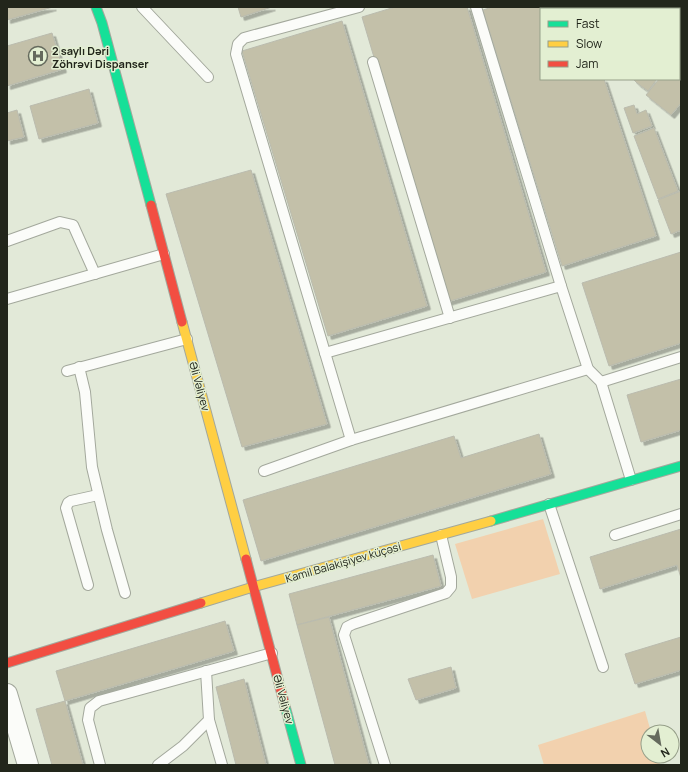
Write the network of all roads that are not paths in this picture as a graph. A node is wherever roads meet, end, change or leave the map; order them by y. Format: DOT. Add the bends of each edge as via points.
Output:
graph roads {
  1 [pos="96,7"];
  2 [pos="142,7"];
  3 [pos="359,7"];
  4 [pos="476,7"];
  5 [pos="373,62"];
  6 [pos="208,77"];
  7 [pos="7,241"];
  8 [pos="164,254"];
  9 [pos="95,274"];
  10 [pos="561,286"];
  11 [pos="7,299"];
  12 [pos="450,318"];
  13 [pos="188,339"];
  14 [pos="325,353"];
  15 [pos="681,357"];
  16 [pos="79,368"];
  17 [pos="588,369"];
  18 [pos="67,371"];
  19 [pos="601,382"];
  20 [pos="351,440"];
  21 [pos="681,466"];
  22 [pos="264,471"];
  23 [pos="631,480"];
  24 [pos="98,495"];
  25 [pos="549,504"];
  26 [pos="681,514"];
  27 [pos="441,535"];
  28 [pos="615,535"];
  29 [pos="88,585"];
  30 [pos="253,587"];
  31 [pos="125,593"];
  32 [pos="272,653"];
  33 [pos="7,663"];
  34 [pos="603,667"];
  35 [pos="206,671"];
  36 [pos="7,694"];
  37 [pos="208,720"];
  38 [pos="28,765"];
  39 [pos="100,765"];
  40 [pos="158,765"];
  41 [pos="222,765"];
  42 [pos="302,765"];
  43 [pos="386,765"];
  1 -- 8 [label="street, Əli Vəliyev"];
  2 -- 6 [label="lane"];
  3 -- 14 [label="lane" via="244,38 238,44 236,54"];
  4 -- 10 [label="lane"];
  5 -- 12 [label="lane"];
  7 -- 9 [label="lane" via="60,222 73,225"];
  8 -- 9 [label="lane"];
  8 -- 13 [label="street, Əli Vəliyev"];
  9 -- 11 [label="lane"];
  10 -- 12 [label="lane"];
  10 -- 17 [label="lane"];
  12 -- 14 [label="lane"];
  13 -- 16 [label="lane"];
  13 -- 30 [label="street, Əli Vəliyev"];
  14 -- 20 [label="lane"];
  15 -- 19 [label="lane"];
  16 -- 18 [label="lane"];
  16 -- 24 [label="lane" via="85,392 92,466"];
  17 -- 19 [label="lane"];
  17 -- 20 [label="lane"];
  19 -- 23 [label="lane"];
  20 -- 22 [label="lane"];
  21 -- 23 [label="street, Kamil Balakişiyev küçəsi"];
  23 -- 25 [label="street, Kamil Balakişiyev küçəsi"];
  24 -- 29 [label="lane" via="71,501 66,506"];
  24 -- 31 [label="lane"];
  25 -- 27 [label="street, Kamil Balakişiyev küçəsi"];
  25 -- 34 [label="lane"];
  26 -- 28 [label="lane"];
  27 -- 30 [label="street, Kamil Balakişiyev küçəsi"];
  27 -- 43 [label="lane" via="451,577 451,587 446,593 352,624 346,627 344,635"];
  30 -- 32 [label="street, Əli Vəliyev"];
  30 -- 33 [label="street, Kamil Balakişiyev küçəsi"];
  32 -- 35 [label="lane"];
  32 -- 42 [label="street, Əli Vəliyev"];
  35 -- 37 [label="lane"];
  35 -- 39 [label="lane" via="98,701 90,708 88,720"];
  36 -- 38 [label="street"];
  37 -- 40 [label="lane" via="183,746"];
  37 -- 41 [label="lane"];
}
